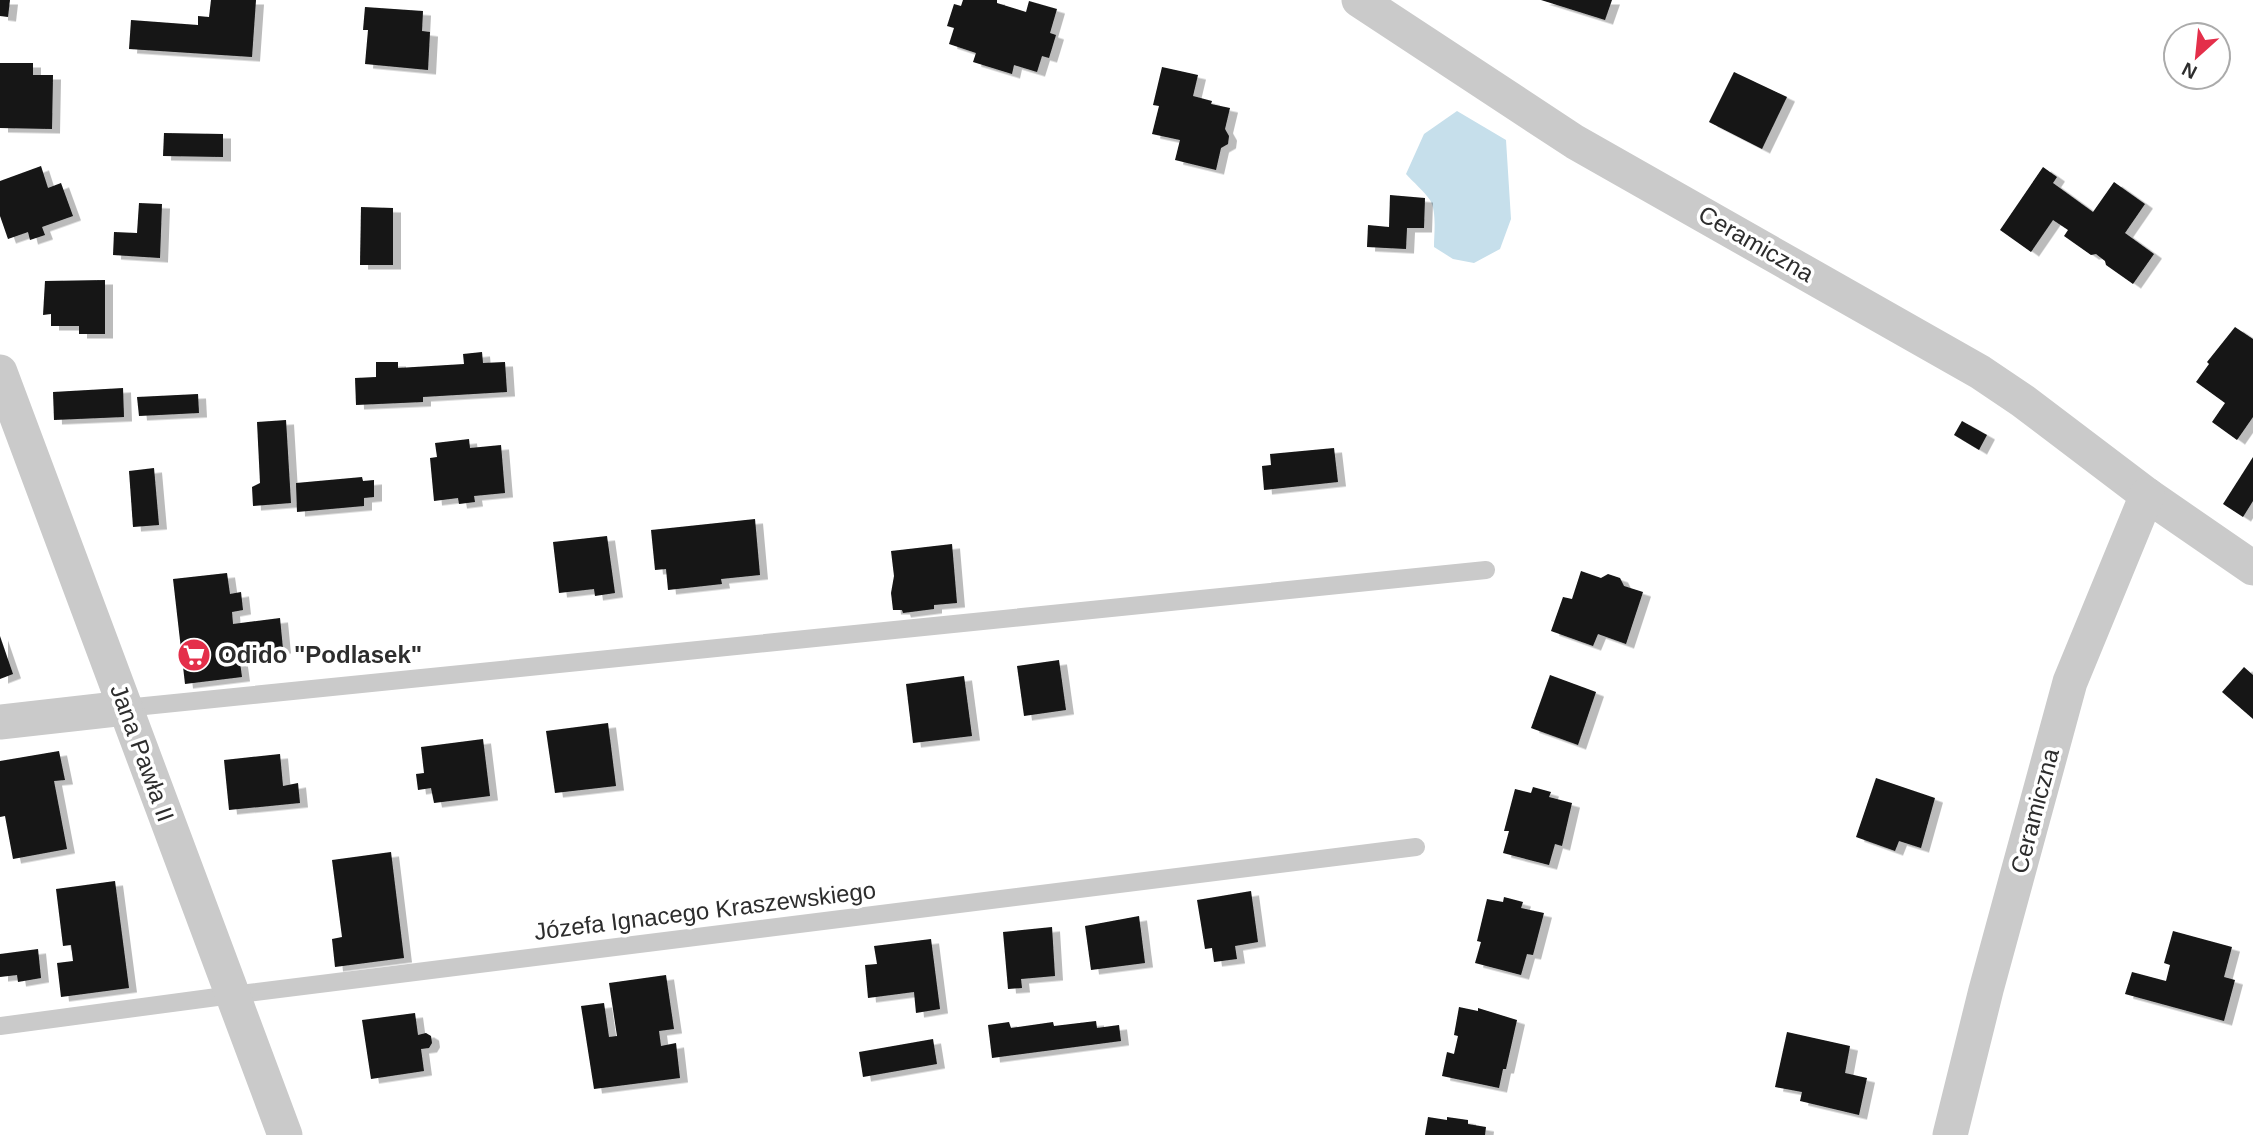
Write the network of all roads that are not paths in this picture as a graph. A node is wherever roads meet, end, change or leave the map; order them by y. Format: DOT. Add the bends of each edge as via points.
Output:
graph roads {
  1 [pos="1359,0"];
  2 [pos="0,372"];
  3 [pos="2147,495"];
  4 [pos="2253,568"];
  5 [pos="1486,570"];
  6 [pos="125,708"];
  7 [pos="0,722"];
  8 [pos="1416,847"];
  9 [pos="232,995"];
  10 [pos="0,1026"];
  11 [pos="285,1135"];
  12 [pos="1950,1135"];
  1 -- 3 [label="street, Ceramiczna" via="1575,142 1980,372"];
  2 -- 6 [label="street, Jana Pawła II"];
  3 -- 4 [label="street, Ceramiczna"];
  3 -- 12 [label="street, Ceramiczna" via="2070,682"];
  5 -- 6 [label="lane"];
  6 -- 7 [label="street"];
  6 -- 9 [label="street, Jana Pawła II"];
  8 -- 9 [label="lane, Józefa Ignacego Kraszewskiego"];
  9 -- 10 [label="lane, Józefa Ignacego Kraszewskiego"];
  9 -- 11 [label="street, Jana Pawła II"];
}
